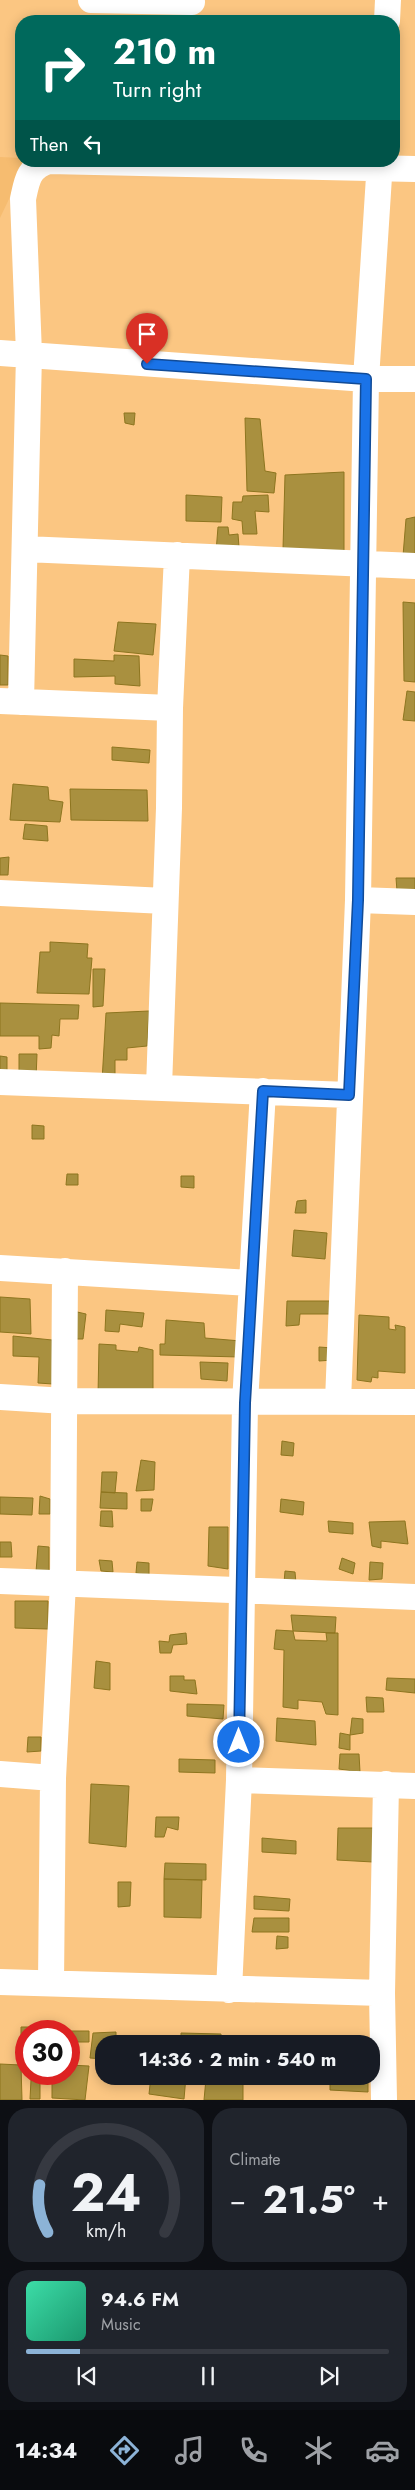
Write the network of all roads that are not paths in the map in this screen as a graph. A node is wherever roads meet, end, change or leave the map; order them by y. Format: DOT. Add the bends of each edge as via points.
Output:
graph roads {
  1 [pos="91,0"];
  2 [pos="388,0"];
  3 [pos="192,8"];
  4 [pos="387,15"];
  5 [pos="35,167"];
  6 [pos="380,167"];
  7 [pos="398,167"];
  8 [pos="415,169"];
  9 [pos="0,353"];
  10 [pos="29,354"];
  11 [pos="366,379"];
  12 [pos="415,379"];
  13 [pos="25,549"];
  14 [pos="177,555"];
  15 [pos="364,564"];
  16 [pos="415,566"];
  17 [pos="11,702"];
  18 [pos="170,708"];
  19 [pos="0,893"];
  20 [pos="358,900"];
  21 [pos="165,901"];
  22 [pos="415,902"];
  23 [pos="0,1082"];
  24 [pos="159,1087"];
  25 [pos="263,1091"];
  26 [pos="349,1095"];
  27 [pos="0,1268"];
  28 [pos="65,1271"];
  29 [pos="250,1283"];
  30 [pos="0,1396"];
  31 [pos="65,1401"];
  32 [pos="338,1401"];
  33 [pos="415,1402"];
  34 [pos="245,1403"];
  35 [pos="0,1581"];
  36 [pos="63,1584"];
  37 [pos="240,1589"];
  38 [pos="415,1597"];
  39 [pos="0,1774"];
  40 [pos="53,1778"];
  41 [pos="239,1780"];
  42 [pos="386,1784"];
  43 [pos="415,1786"];
  44 [pos="0,1982"];
  45 [pos="51,1984"];
  46 [pos="229,1990"];
  47 [pos="382,1993"];
  48 [pos="384,2100"];
  1 -- 3 [label="street"];
  2 -- 4 [label="street"];
  5 -- 10 [label="street" via="27,180 24,199"];
  6 -- 11 [label="street"];
  7 -- 8 [label="street"];
  9 -- 10 [label="street"];
  10 -- 11 [label="street"];
  10 -- 13 [label="street"];
  11 -- 12 [label="street"];
  11 -- 15 [label="street"];
  13 -- 14 [label="street"];
  13 -- 17 [label="street"];
  14 -- 15 [label="street"];
  14 -- 18 [label="street"];
  15 -- 16 [label="street"];
  15 -- 20 [label="street"];
  17 -- 18 [label="street"];
  18 -- 21 [label="street" via="170,808"];
  19 -- 21 [label="street"];
  20 -- 22 [label="street"];
  20 -- 26 [label="street"];
  21 -- 24 [label="street"];
  23 -- 24 [label="street"];
  24 -- 25 [label="street"];
  25 -- 26 [label="street"];
  25 -- 29 [label="street"];
  26 -- 32 [label="street"];
  27 -- 28 [label="street"];
  28 -- 29 [label="street"];
  28 -- 31 [label="street"];
  29 -- 34 [label="street"];
  30 -- 31 [label="street"];
  31 -- 34 [label="street"];
  31 -- 36 [label="street"];
  32 -- 33 [label="street"];
  32 -- 34 [label="street"];
  34 -- 37 [label="street"];
  35 -- 36 [label="street"];
  36 -- 37 [label="street"];
  36 -- 40 [label="street"];
  37 -- 38 [label="street"];
  37 -- 41 [label="street"];
  39 -- 40 [label="street"];
  40 -- 45 [label="street"];
  41 -- 42 [label="street"];
  41 -- 46 [label="street"];
  42 -- 43 [label="street"];
  42 -- 47 [label="street"];
  44 -- 45 [label="street"];
  45 -- 46 [label="street"];
  46 -- 47 [label="street"];
  47 -- 48 [label="street"];
}
